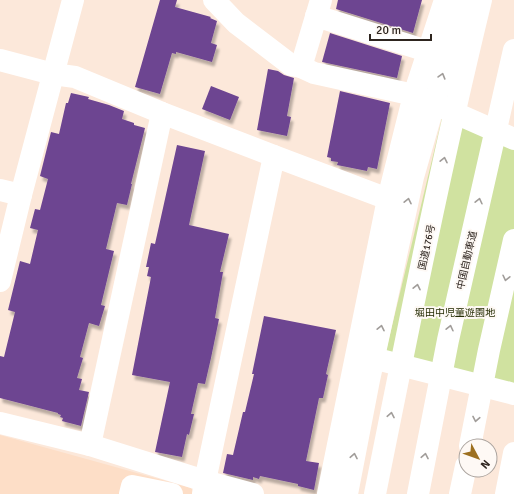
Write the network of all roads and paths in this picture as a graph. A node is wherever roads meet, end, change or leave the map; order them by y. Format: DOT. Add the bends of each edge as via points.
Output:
graph roads {
  1 [pos="73,0"];
  2 [pos="214,0"];
  3 [pos="445,0"];
  4 [pos="467,0"];
  5 [pos="481,0"];
  6 [pos="318,8"];
  7 [pos="514,50"];
  8 [pos="427,52"];
  9 [pos="0,60"];
  10 [pos="301,67"];
  11 [pos="53,74"];
  12 [pos="414,95"];
  13 [pos="162,114"];
  14 [pos="514,139"];
  15 [pos="274,156"];
  16 [pos="0,190"];
  17 [pos="21,195"];
  18 [pos="388,199"];
  19 [pos="514,240"];
  20 [pos="0,281"];
  21 [pos="357,354"];
  22 [pos="514,394"];
  23 [pos="0,423"];
  24 [pos="472,438"];
  25 [pos="90,445"];
  26 [pos="514,453"];
  27 [pos="164,468"];
  28 [pos="463,478"];
  29 [pos="204,487"];
  30 [pos="165,492"];
  31 [pos="130,494"];
  32 [pos="253,494"];
  33 [pos="328,494"];
  34 [pos="347,494"];
  35 [pos="375,494"];
  36 [pos="418,494"];
  37 [pos="460,494"];
  38 [pos="506,494"];
  1 -- 11 [label="main road"];
  2 -- 10 [label="main road" via="236,22 291,65"];
  3 -- 8 [label="main road"];
  34 -- 4 [label="main road, one-way" via="413,177"];
  35 -- 5 [label="main road, 国道176号, one-way" via="461,80"];
  6 -- 8 [label="main road"];
  6 -- 10 [label="main road"];
  36 -- 7 [label="main road, 中国自動車道, one-way" via="448,340"];
  8 -- 12 [label="main road"];
  9 -- 11 [label="main road"];
  10 -- 12 [label="main road" via="314,73"];
  11 -- 13 [label="main road" via="75,77"];
  11 -- 17 [label="main road"];
  12 -- 14 [label="main road"];
  12 -- 18 [label="main road"];
  13 -- 15 [label="main road"];
  13 -- 25 [label="main road"];
  15 -- 18 [label="main road"];
  15 -- 29 [label="main road"];
  16 -- 17 [label="main road"];
  17 -- 20 [label="main road"];
  18 -- 21 [label="main road"];
  19 -- 24 [label="main road, one-way"];
  21 -- 22 [label="main road"];
  21 -- 33 [label="main road"];
  23 -- 25 [label="main road"];
  25 -- 27 [label="main road"];
  26 -- 38 [label="main road"];
  27 -- 29 [label="main road"];
  27 -- 30 [label="main road"];
  28 -- 37 [label="main road"];
  29 -- 32 [label="main road"];
  30 -- 31 [label="main road" via="132,486"];
}
